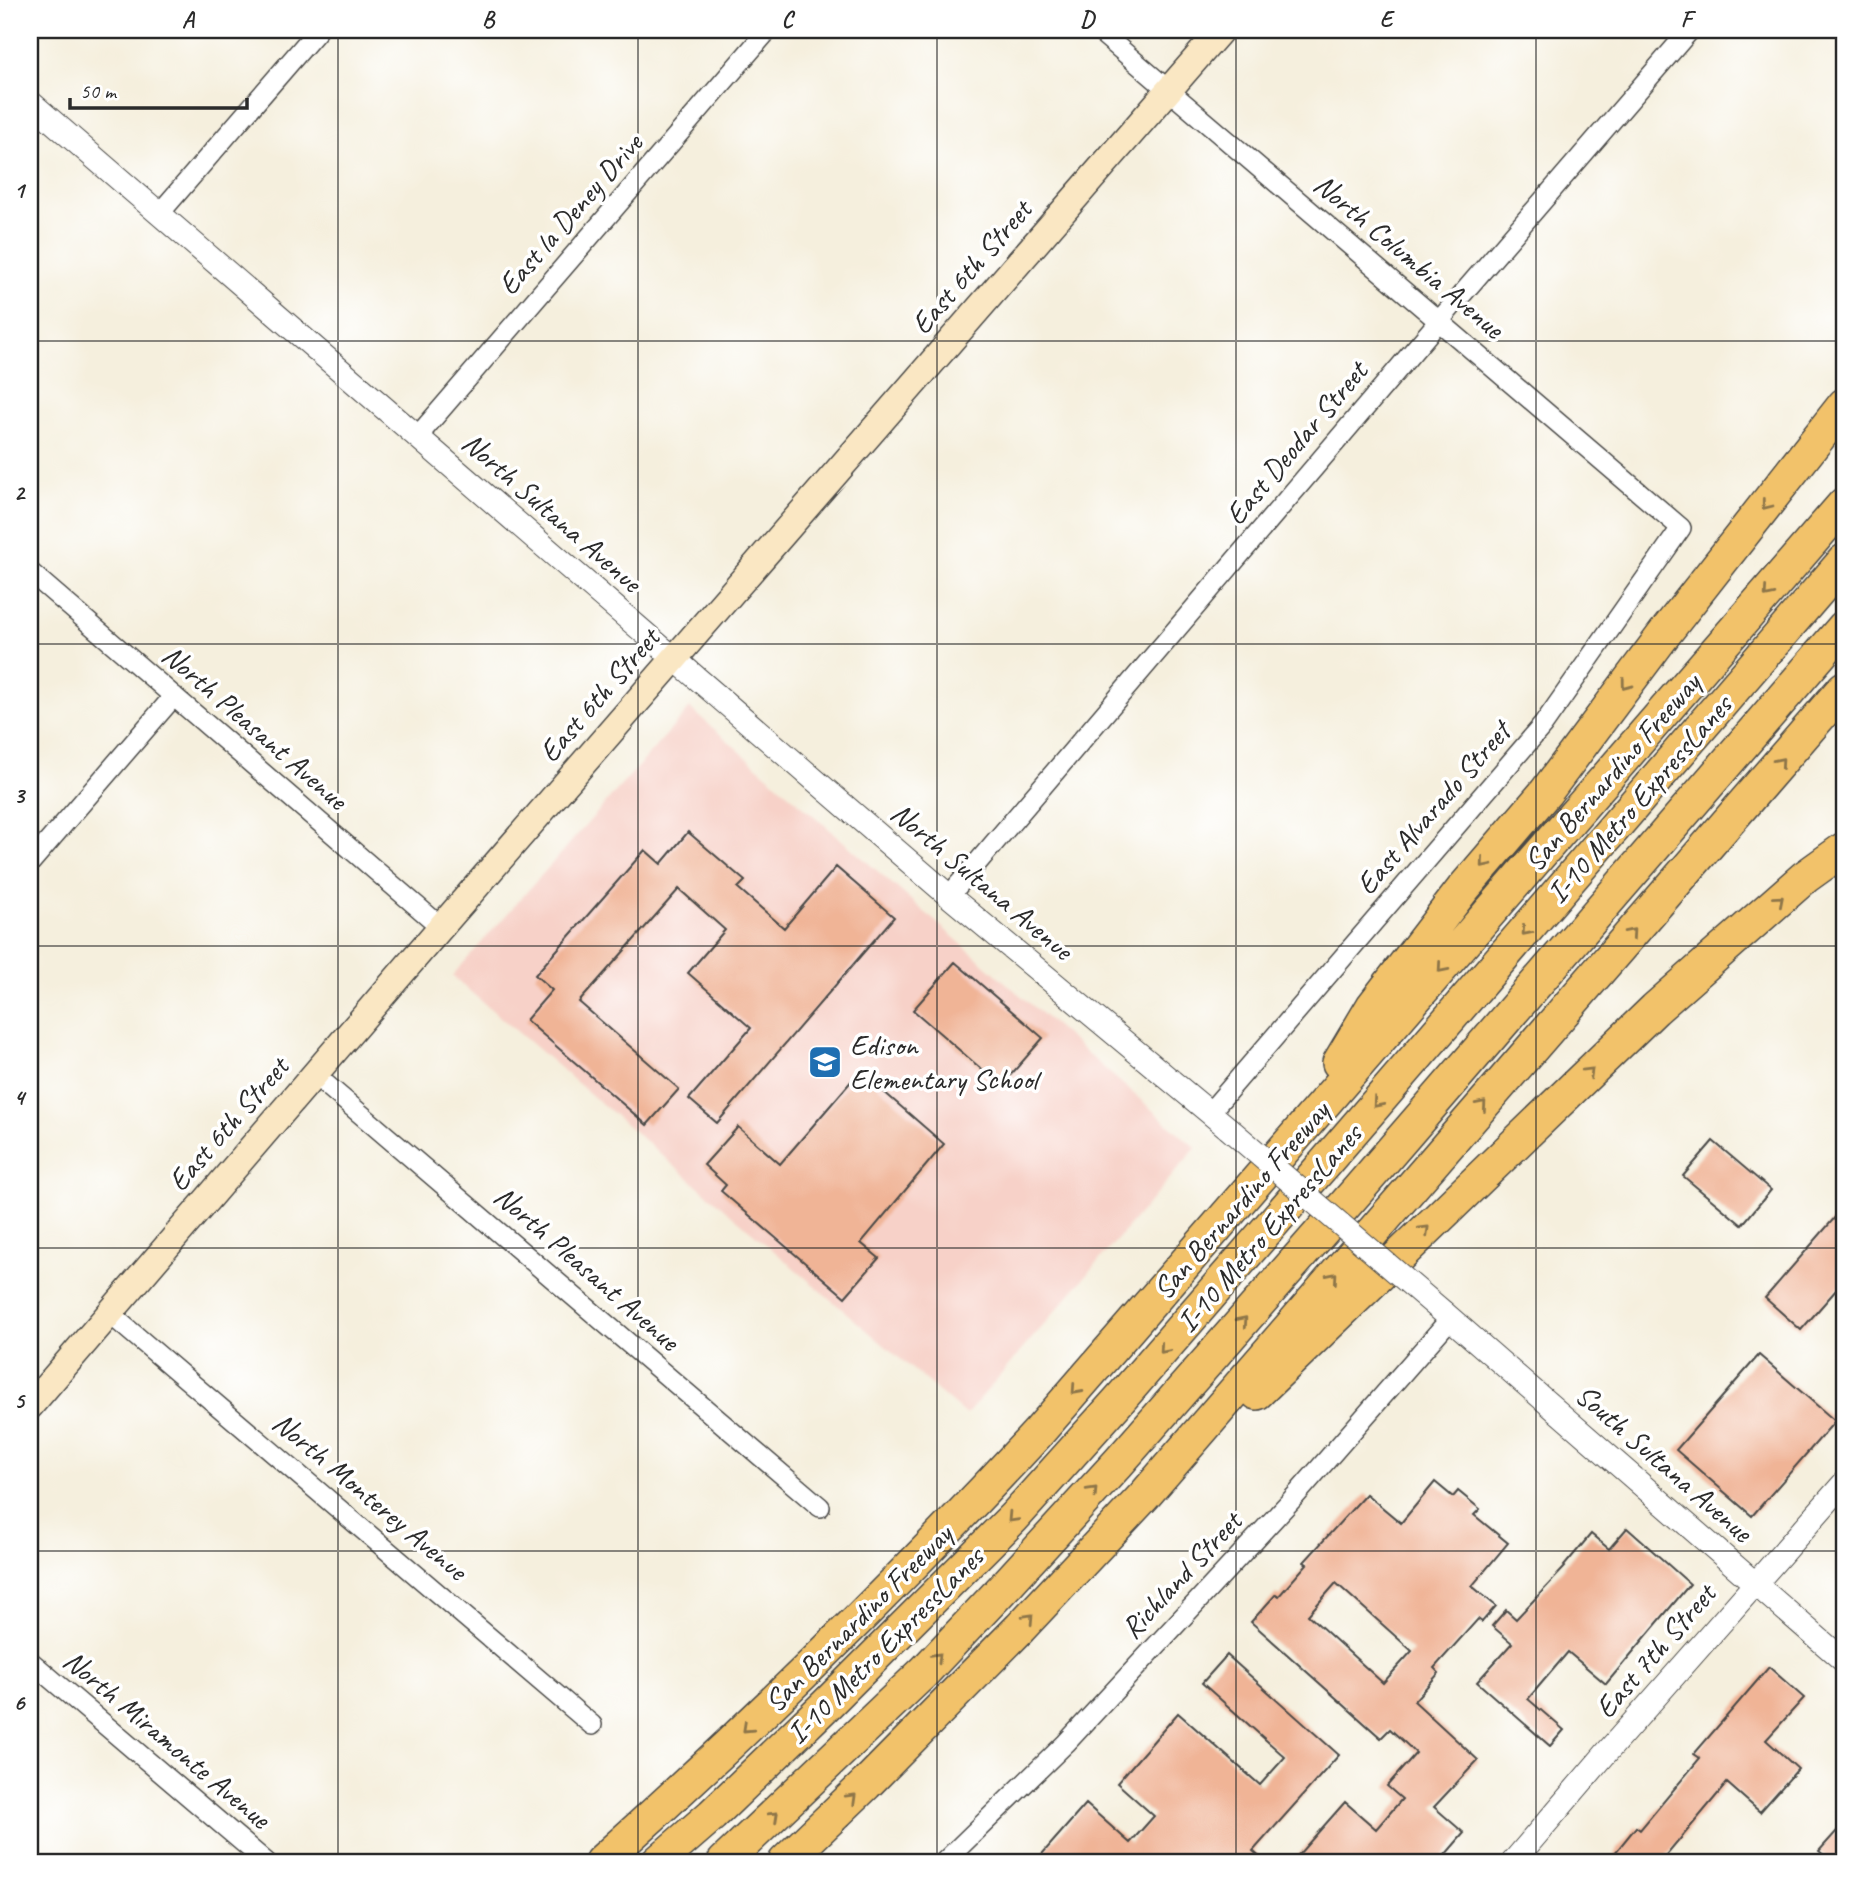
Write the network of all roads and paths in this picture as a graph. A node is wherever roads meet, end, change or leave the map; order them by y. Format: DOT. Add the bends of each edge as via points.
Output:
graph roads {
  1 [pos="318,30"];
  2 [pos="768,30"];
  3 [pos="1098,30"];
  4 [pos="1222,30"];
  5 [pos="1690,30"];
  6 [pos="1168,91"];
  7 [pos="30,102"];
  8 [pos="159,214"];
  9 [pos="1439,321"];
  10 [pos="1844,405"];
  11 [pos="417,437"];
  12 [pos="1844,504"];
  13 [pos="1681,528"];
  14 [pos="1844,561"];
  15 [pos="30,572"];
  16 [pos="1844,627"];
  17 [pos="675,659"];
  18 [pos="1844,688"];
  19 [pos="174,696"];
  20 [pos="1844,849"];
  21 [pos="30,863"];
  22 [pos="949,896"];
  23 [pos="441,927"];
  24 [pos="315,1075"];
  25 [pos="1210,1112"];
  26 [pos="1228,1128"];
  27 [pos="1297,1135"];
  28 [pos="109,1314"];
  29 [pos="1446,1315"];
  30 [pos="30,1406"];
  31 [pos="1844,1483"];
  32 [pos="1144,1496"];
  33 [pos="820,1507"];
  34 [pos="1756,1584"];
  35 [pos="30,1661"];
  36 [pos="1844,1661"];
  37 [pos="592,1725"];
  38 [pos="266,1862"];
  39 [pos="601,1862"];
  40 [pos="658,1862"];
  41 [pos="724,1862"];
  42 [pos="785,1862"];
  43 [pos="944,1862"];
  44 [pos="1513,1862"];
  1 -- 8 [label="street"];
  2 -- 11 [label="street, East la Deney Drive"];
  3 -- 6 [label="street, North Columbia Avenue"];
  4 -- 6 [label="main road, East 6th Street"];
  5 -- 9 [label="street, East Deodar Street"];
  6 -- 9 [label="street, North Columbia Avenue"];
  6 -- 17 [label="main road, East 6th Street"];
  7 -- 8 [label="street, North Sultana Avenue"];
  8 -- 11 [label="street, North Sultana Avenue"];
  9 -- 13 [label="street, North Columbia Avenue"];
  9 -- 22 [label="street, East Deodar Street"];
  10 -- 27 [label="highway, one-way" via="1546,792 1463,889 1373,1006"];
  11 -- 17 [label="street, North Sultana Avenue"];
  12 -- 27 [label="highway, San Bernardino Freeway, one-way"];
  13 -- 25 [label="street, East Alvarado Street" via="1543,725"];
  14 -- 40 [label="highway, I-10 Metro ExpressLanes, one-way" via="1014,1517 904,1630"];
  15 -- 19 [label="street, North Pleasant Avenue"];
  41 -- 16 [label="highway, I-10 Metro ExpressLanes, one-way" via="924,1671 1119,1462"];
  17 -- 22 [label="street, North Sultana Avenue"];
  17 -- 23 [label="main road, East 6th Street"];
  32 -- 18 [label="highway, one-way"];
  19 -- 21 [label="street"];
  19 -- 23 [label="street, North Pleasant Avenue"];
  32 -- 20 [label="highway, one-way" via="1345,1310 1655,1009 1805,877"];
  22 -- 25 [label="street, North Sultana Avenue"];
  23 -- 24 [label="main road, East 6th Street"];
  24 -- 28 [label="main road, East 6th Street"];
  24 -- 33 [label="street, North Pleasant Avenue"];
  25 -- 26 [label="street, North Sultana Avenue"];
  26 -- 29 [label="street, South Sultana Avenue, bridge"];
  27 -- 39 [label="highway, San Bernardino Freeway, one-way" via="957,1520 788,1689"];
  28 -- 30 [label="main road, East 6th Street"];
  28 -- 37 [label="street, North Monterey Avenue"];
  29 -- 34 [label="street, South Sultana Avenue"];
  29 -- 43 [label="street, Richland Street" via="1297,1494 1066,1743"];
  31 -- 34 [label="street, East 7th Street"];
  42 -- 32 [label="highway, one-way" via="1020,1628"];
  34 -- 36 [label="street, South Sultana Avenue"];
  34 -- 44 [label="street, East 7th Street"];
  35 -- 38 [label="street, North Miramonte Avenue"];
}
